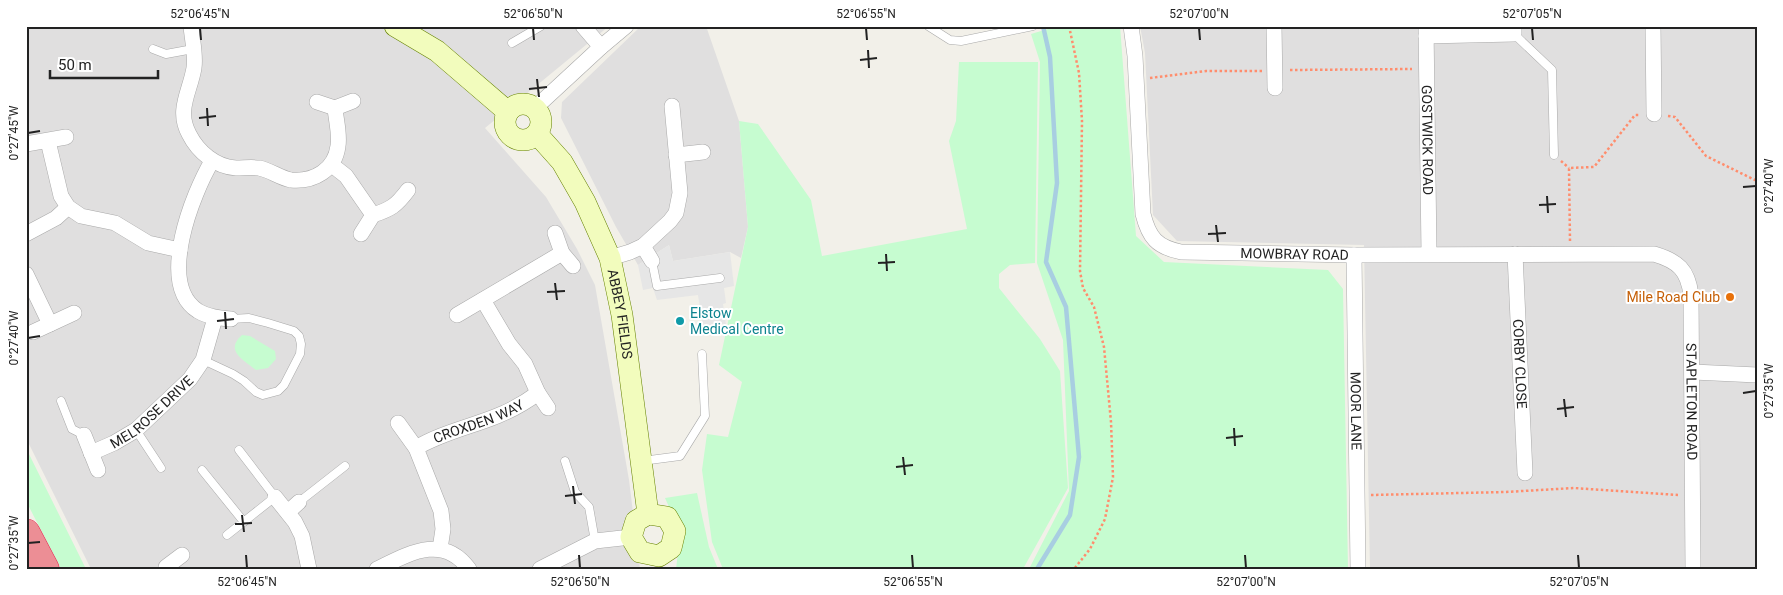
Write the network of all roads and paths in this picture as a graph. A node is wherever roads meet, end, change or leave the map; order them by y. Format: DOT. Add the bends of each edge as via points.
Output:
graph roads {
  1 [pos="190,26"];
  2 [pos="395,26"];
  3 [pos="541,26"];
  4 [pos="582,26"];
  5 [pos="626,26"];
  6 [pos="928,26"];
  7 [pos="1069,26"];
  8 [pos="1131,26"];
  9 [pos="1274,26"];
  10 [pos="1654,26"];
  11 [pos="1029,28"];
  12 [pos="1514,30"];
  13 [pos="1426,31"];
  14 [pos="512,42"];
  15 [pos="601,46"];
  16 [pos="153,49"];
  17 [pos="193,49"];
  18 [pos="1275,88"];
  19 [pos="353,100"];
  20 [pos="317,102"];
  21 [pos="672,106"];
  22 [pos="335,108"];
  23 [pos="535,108"];
  24 [pos="508,112"];
  25 [pos="1654,114"];
  26 [pos="537,134"];
  27 [pos="66,137"];
  28 [pos="48,141"];
  29 [pos="26,144"];
  30 [pos="703,152"];
  31 [pos="676,155"];
  32 [pos="1554,155"];
  33 [pos="212,160"];
  34 [pos="332,165"];
  35 [pos="1757,181"];
  36 [pos="408,190"];
  37 [pos="68,207"];
  38 [pos="373,214"];
  39 [pos="555,233"];
  40 [pos="26,234"];
  41 [pos="361,234"];
  42 [pos="643,246"];
  43 [pos="180,250"];
  44 [pos="562,253"];
  45 [pos="1429,254"];
  46 [pos="1515,254"];
  47 [pos="1570,254"];
  48 [pos="1654,254"];
  49 [pos="1354,255"];
  50 [pos="610,258"];
  51 [pos="652,261"];
  52 [pos="573,266"];
  53 [pos="26,274"];
  54 [pos="720,278"];
  55 [pos="483,300"];
  56 [pos="74,313"];
  57 [pos="457,315"];
  58 [pos="215,318"];
  59 [pos="231,319"];
  60 [pos="50,324"];
  61 [pos="33,332"];
  62 [pos="702,354"];
  63 [pos="203,360"];
  64 [pos="1693,372"];
  65 [pos="1757,375"];
  66 [pos="538,393"];
  67 [pos="61,401"];
  68 [pos="548,408"];
  69 [pos="398,423"];
  70 [pos="136,430"];
  71 [pos="84,435"];
  72 [pos="416,448"];
  73 [pos="239,450"];
  74 [pos="90,453"];
  75 [pos="642,460"];
  76 [pos="565,461"];
  77 [pos="345,466"];
  78 [pos="161,468"];
  79 [pos="98,470"];
  80 [pos="202,470"];
  81 [pos="1525,473"];
  82 [pos="1357,495"];
  83 [pos="1692,495"];
  84 [pos="276,497"];
  85 [pos="299,502"];
  86 [pos="288,512"];
  87 [pos="648,514"];
  88 [pos="244,522"];
  89 [pos="26,533"];
  90 [pos="227,535"];
  91 [pos="632,538"];
  92 [pos="595,541"];
  93 [pos="440,549"];
  94 [pos="182,555"];
  95 [pos="659,562"];
  96 [pos="163,565"];
  97 [pos="45,569"];
  98 [pos="309,569"];
  99 [pos="377,569"];
  100 [pos="469,569"];
  101 [pos="540,569"];
  102 [pos="1074,569"];
  103 [pos="1358,569"];
  104 [pos="1693,569"];
  1 -- 17 [label="street"];
  2 -- 24 [label="street" via="437,51"];
  3 -- 14 [label="lane"];
  4 -- 15 [label="street"];
  5 -- 15 [label="street"];
  6 -- 11 [label="lane" via="950,40"];
  7 -- 102 [label="path" via="1079,73 1082,121 1080,271 1083,288 1094,307 1104,347 1113,477 1105,519 1090,549"];
  8 -- 49 [label="street, MOWBRAY ROAD" via="1143,214 1146,228 1155,240 1166,248 1181,252"];
  9 -- 18 [label="street"];
  10 -- 25 [label="street"];
  12 -- 13 [label="street"];
  12 -- 32 [label="lane" via="1552,70"];
  13 -- 45 [label="street, GOSTWICK ROAD"];
  15 -- 23 [label="street"];
  16 -- 17 [label="lane" via="166,54"];
  17 -- 33 [label="street" via="194,66 184,100 184,116 196,146"];
  19 -- 22 [label="street"];
  20 -- 22 [label="street"];
  21 -- 31 [label="street"];
  22 -- 34 [label="street" via="338,146"];
  23 -- 24 [label="street" via="517,104"];
  23 -- 26 [label="street" via="542,124"];
  24 -- 26 [label="street" via="506,129 514,138 526,140"];
  25 -- 35 [label="path" via="1675,117 1706,156"];
  25 -- 47 [label="path" via="1635,115 1594,168 1570,168"];
  26 -- 50 [label="street, ABBEY FIELDS" via="562,162 585,202"];
  27 -- 28 [label="street"];
  28 -- 29 [label="street"];
  28 -- 37 [label="street" via="61,196"];
  30 -- 31 [label="street"];
  31 -- 42 [label="street" via="680,193 676,213"];
  33 -- 34 [label="street" via="234,168 259,168 290,180 306,180"];
  33 -- 43 [label="street" via="187,216"];
  34 -- 38 [label="street" via="346,176"];
  36 -- 38 [label="street" via="397,205"];
  37 -- 40 [label="street" via="56,218"];
  37 -- 43 [label="street" via="81,216 115,223 148,243"];
  38 -- 41 [label="street"];
  39 -- 44 [label="street"];
  42 -- 50 [label="street"];
  42 -- 51 [label="street"];
  43 -- 58 [label="street" via="180,285 186,299 198,311"];
  44 -- 52 [label="street"];
  44 -- 55 [label="street"];
  45 -- 46 [label="street, MOWBRAY ROAD"];
  45 -- 49 [label="street, MOWBRAY ROAD"];
  46 -- 47 [label="street, MOWBRAY ROAD"];
  46 -- 81 [label="street, CORBY CLOSE"];
  47 -- 48 [label="street, MOWBRAY ROAD"];
  48 -- 64 [label="street, STAPLETON ROAD" via="1670,259 1689,281"];
  49 -- 82 [label="street, MOOR LANE"];
  50 -- 75 [label="street, ABBEY FIELDS" via="622,315"];
  51 -- 54 [label="lane" via="657,286"];
  53 -- 60 [label="street"];
  55 -- 57 [label="street"];
  55 -- 66 [label="street, CROXDEN WAY" via="525,364"];
  56 -- 60 [label="street"];
  58 -- 59 [label="street"];
  58 -- 63 [label="street, MELROSE DRIVE"];
  59 -- 63 [label="lane" via="249,318 294,331 299,336 300,354 284,385 278,391 263,395 238,377"];
  60 -- 61 [label="street"];
  62 -- 75 [label="lane" via="706,416 680,456"];
  63 -- 70 [label="street, MELROSE DRIVE" via="190,379"];
  64 -- 65 [label="street"];
  64 -- 83 [label="street, STAPLETON ROAD"];
  66 -- 68 [label="street, CROXDEN WAY"];
  66 -- 72 [label="street, CROXDEN WAY" via="498,416"];
  67 -- 71 [label="lane" via="72,429"];
  69 -- 72 [label="street, CROXDEN WAY"];
  70 -- 74 [label="street, MELROSE DRIVE"];
  70 -- 78 [label="lane"];
  71 -- 74 [label="street, MELROSE DRIVE"];
  72 -- 93 [label="street, CROXDEN WAY" via="441,511"];
  73 -- 84 [label="lane"];
  74 -- 79 [label="street, MELROSE DRIVE"];
  75 -- 87 [label="street, ABBEY FIELDS"];
  76 -- 92 [label="lane" via="575,492 589,507"];
  77 -- 85 [label="lane"];
  80 -- 88 [label="lane"];
  82 -- 83 [label="path" via="1574,488"];
  82 -- 103 [label="street, MOOR LANE"];
  83 -- 104 [label="street, STAPLETON ROAD"];
  84 -- 86 [label="street"];
  84 -- 88 [label="lane"];
  85 -- 86 [label="street"];
  86 -- 98 [label="street" via="302,536"];
  87 -- 91 [label="street" via="636,521"];
  87 -- 95 [label="street" via="667,517 674,531 671,548"];
  88 -- 90 [label="lane"];
  89 -- 97 [label="highway"];
  91 -- 92 [label="street"];
  91 -- 95 [label="street" via="640,552"];
  92 -- 101 [label="street"];
  93 -- 99 [label="street" via="422,549"];
  93 -- 100 [label="street" via="452,554"];
  94 -- 96 [label="street"];
}
